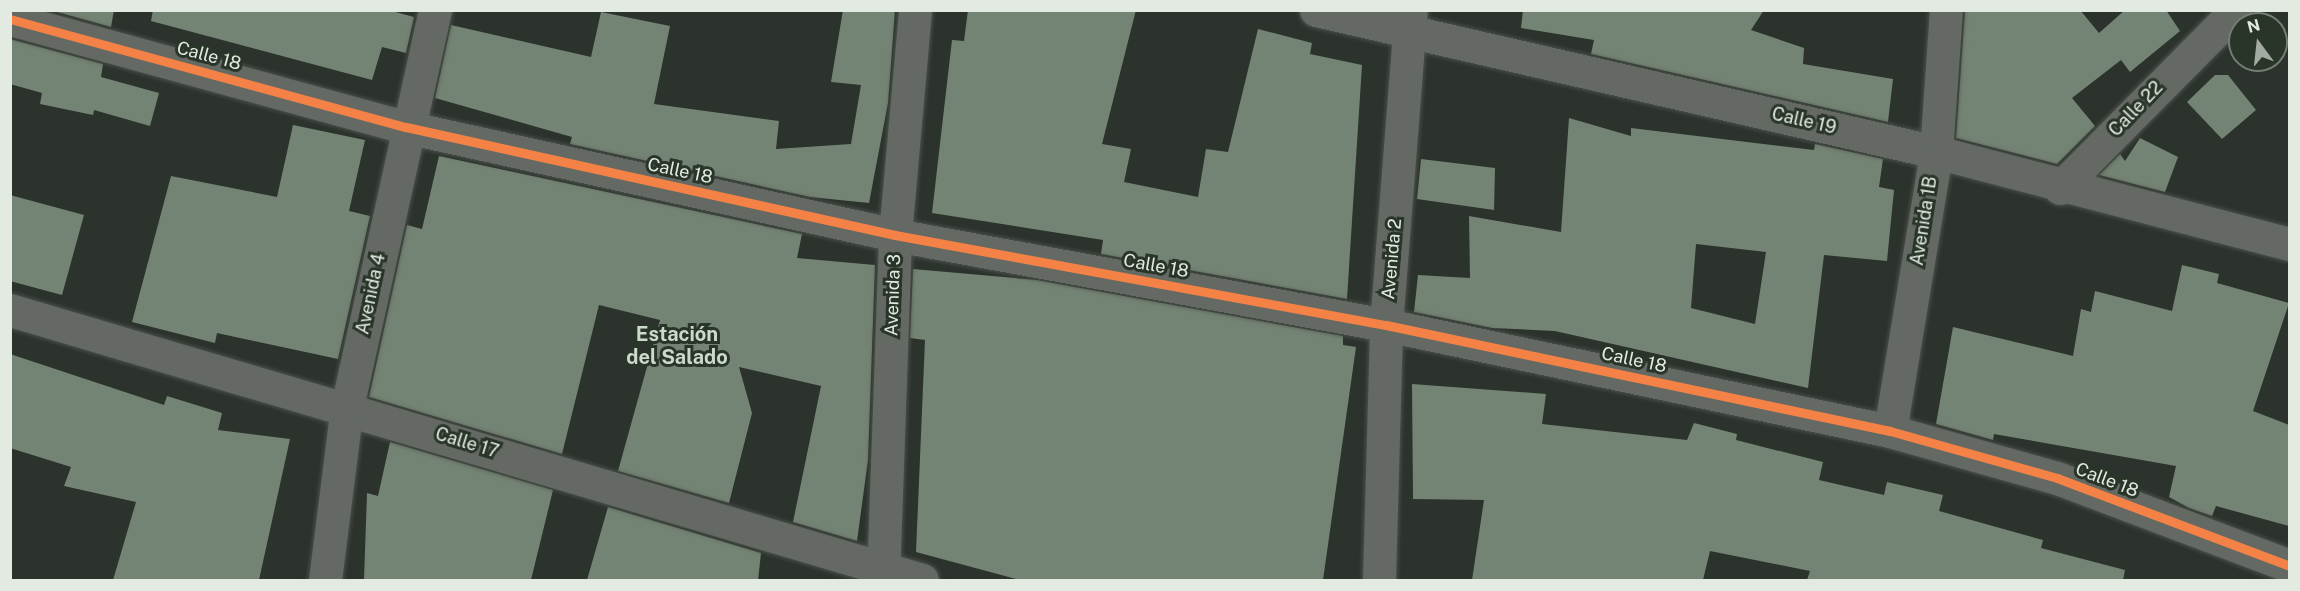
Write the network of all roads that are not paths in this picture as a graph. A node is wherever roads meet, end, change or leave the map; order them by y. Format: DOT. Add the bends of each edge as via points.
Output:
graph roads {
  1 [pos="435,10"];
  2 [pos="915,10"];
  3 [pos="1316,10"];
  4 [pos="1946,10"];
  5 [pos="2236,10"];
  6 [pos="10,19"];
  7 [pos="1411,20"];
  8 [pos="2204,21"];
  9 [pos="406,128"];
  10 [pos="1936,152"];
  11 [pos="2060,188"];
  12 [pos="895,235"];
  13 [pos="2289,244"];
  14 [pos="10,310"];
  15 [pos="1386,325"];
  16 [pos="347,407"];
  17 [pos="1890,430"];
  18 [pos="2289,566"];
  19 [pos="883,575"];
  20 [pos="325,580"];
  21 [pos="922,580"];
  22 [pos="1379,580"];
  1 -- 9 [label="street, Avenida 4"];
  2 -- 12 [label="street, Avenida 3"];
  3 -- 7 [label="street, Calle 19"];
  4 -- 10 [label="street, Avenida 1B"];
  5 -- 8 [label="street, Calle 22"];
  6 -- 9 [label="street, Calle 18"];
  7 -- 10 [label="street, Calle 19"];
  7 -- 15 [label="street, Avenida 2"];
  8 -- 11 [label="street, Calle 22"];
  9 -- 12 [label="street, Calle 18"];
  9 -- 16 [label="street, Avenida 4"];
  10 -- 11 [label="street, Calle 19"];
  10 -- 17 [label="street, Avenida 1B"];
  11 -- 13 [label="street, Calle 19"];
  12 -- 15 [label="street, Calle 18"];
  12 -- 19 [label="street, Avenida 3"];
  14 -- 16 [label="street, Calle 17"];
  15 -- 17 [label="street, Calle 18"];
  15 -- 22 [label="street, Avenida 2"];
  16 -- 19 [label="street, Calle 17"];
  16 -- 20 [label="street, Avenida 4"];
  17 -- 18 [label="street, Calle 18" via="2057,478"];
  19 -- 21 [label="street, Calle 17"];
}
